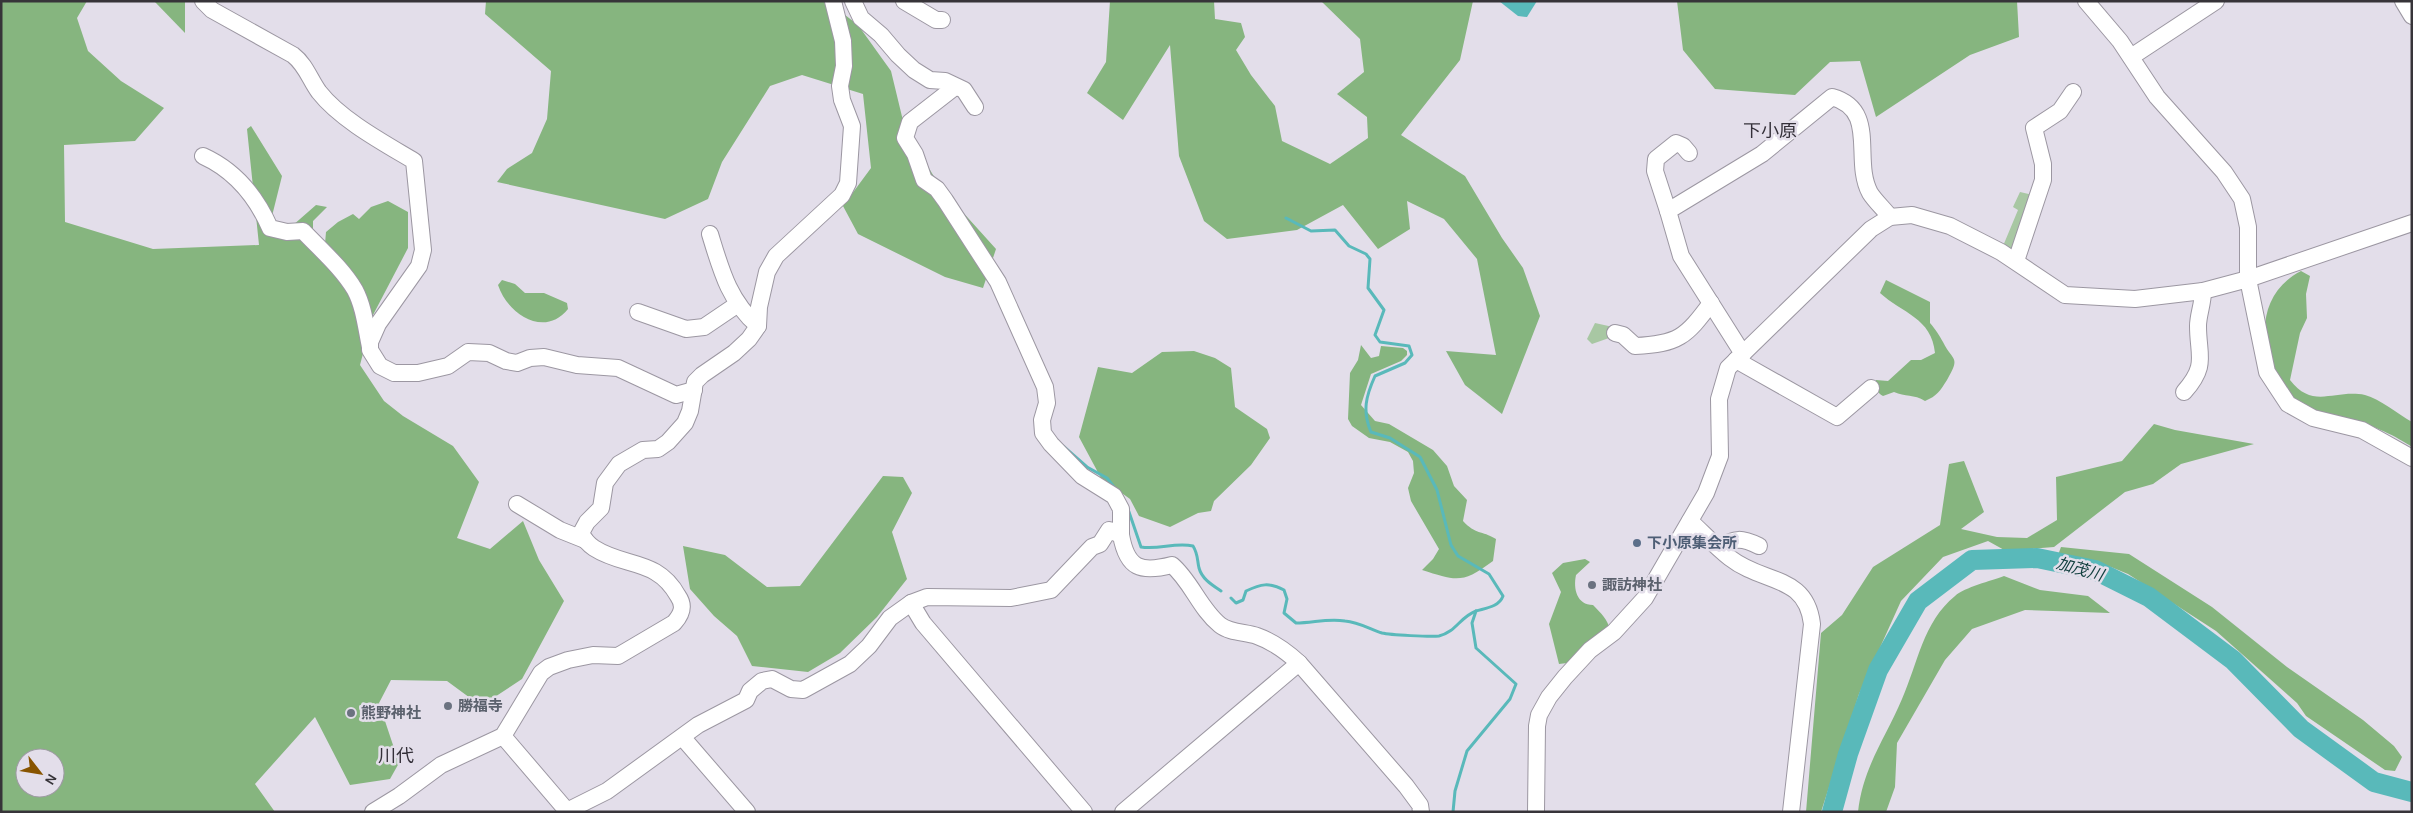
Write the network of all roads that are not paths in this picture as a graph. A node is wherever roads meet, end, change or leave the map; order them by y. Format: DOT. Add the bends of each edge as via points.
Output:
graph roads {
  1 [pos="203,1"];
  2 [pos="833,1"];
  3 [pos="853,1"];
  4 [pos="904,1"];
  5 [pos="2086,1"];
  6 [pos="2216,1"];
  7 [pos="2403,1"];
  8 [pos="2412,16"];
  9 [pos="942,20"];
  10 [pos="2131,58"];
  11 [pos="955,87"];
  12 [pos="2074,92"];
  13 [pos="975,107"];
  14 [pos="1689,153"];
  15 [pos="204,156"];
  16 [pos="1668,211"];
  17 [pos="1890,216"];
  18 [pos="2412,223"];
  19 [pos="710,234"];
  20 [pos="2016,261"];
  21 [pos="2248,278"];
  22 [pos="2203,291"];
  23 [pos="1711,303"];
  24 [pos="738,304"];
  25 [pos="638,312"];
  26 [pos="758,326"];
  27 [pos="1615,333"];
  28 [pos="370,347"];
  29 [pos="1739,357"];
  30 [pos="1871,388"];
  31 [pos="694,390"];
  32 [pos="2184,392"];
  33 [pos="2412,458"];
  34 [pos="517,504"];
  35 [pos="1690,521"];
  36 [pos="1121,535"];
  37 [pos="585,540"];
  38 [pos="1759,546"];
  39 [pos="1719,548"];
  40 [pos="911,603"];
  41 [pos="1299,662"];
  42 [pos="503,736"];
  43 [pos="683,738"];
  44 [pos="568,811"];
  45 [pos="373,812"];
  46 [pos="747,812"];
  47 [pos="1084,812"];
  48 [pos="1123,812"];
  49 [pos="1421,812"];
  50 [pos="1536,812"];
  51 [pos="1792,812"];
  1 -- 28 [label="street" via="212,10 300,61 320,93 332,104 358,126 414,161 423,250 419,266 378,324"];
  2 -- 26 [label="street" via="843,41 842,100 852,126 848,183 842,195 776,256 767,272"];
  3 -- 11 [label="street" via="860,18 881,34 914,70 930,80 945,81"];
  4 -- 9 [label="street" via="936,20"];
  5 -- 10 [label="street"];
  6 -- 10 [label="street"];
  7 -- 8 [label="street"];
  10 -- 21 [label="street" via="2157,96 2224,172 2242,199 2248,226"];
  11 -- 13 [label="street" via="964,90"];
  11 -- 36 [label="street" via="910,122 905,138 915,154 924,180 946,200 998,282 1046,387 1043,433 1082,476 1114,496 1121,509"];
  12 -- 20 [label="street" via="2060,111 2034,128 2043,164 2043,180"];
  14 -- 16 [label="street" via="1676,143 1656,159 1655,171"];
  15 -- 28 [label="street" via="224,165 236,177 260,206 270,228 303,231 342,272 362,309"];
  16 -- 17 [label="street" via="1762,154 1832,97 1845,100 1861,121 1864,175 1870,193"];
  16 -- 23 [label="street" via="1681,256"];
  17 -- 20 [label="street" via="1912,215 1950,226"];
  17 -- 29 [label="street" via="1871,229"];
  18 -- 21 [label="street"];
  19 -- 24 [label="street" via="722,277"];
  20 -- 22 [label="street" via="2065,295 2135,299"];
  21 -- 22 [label="street"];
  21 -- 33 [label="street" via="2267,372 2288,404 2313,418 2362,430"];
  22 -- 32 [label="street" via="2198,325 2200,367"];
  23 -- 27 [label="street" via="1693,328 1674,341 1635,346"];
  23 -- 29 [label="street"];
  24 -- 25 [label="street" via="704,327 686,329"];
  24 -- 26 [label="street"];
  26 -- 31 [label="street" via="734,353 702,375 695,382"];
  28 -- 31 [label="street" via="380,366 394,374 418,373 448,366 468,352 489,353 518,363 544,357 577,365 618,368 676,395"];
  29 -- 30 [label="street" via="1837,417"];
  29 -- 35 [label="street" via="1728,368 1719,399 1720,456 1706,493"];
  31 -- 37 [label="street" via="685,423 668,442 658,449 643,450 619,464 605,482 601,508 587,522 581,534"];
  34 -- 37 [label="street" via="560,530"];
  35 -- 39 [label="street"];
  35 -- 50 [label="street" via="1646,598 1614,632 1590,650 1549,698 1539,715"];
  36 -- 40 [label="street" via="1109,530 1100,544 1092,547 1051,590 1011,598 927,597"];
  36 -- 41 [label="street" via="1124,549 1140,567 1151,571 1172,565 1181,573 1186,584 1221,626 1280,646"];
  37 -- 42 [label="street" via="594,548 650,567 665,577 681,601 680,616 674,623 618,656 593,655 549,667 541,673"];
  38 -- 39 [label="street" via="1741,538"];
  39 -- 51 [label="street" via="1745,567 1792,585 1810,607 1812,624"];
  40 -- 43 [label="street" via="890,618 869,646 850,664 803,690 791,689 772,679 762,681 750,691 746,700 698,725"];
  40 -- 47 [label="street" via="923,623"];
  41 -- 48 [label="street"];
  41 -- 49 [label="street" via="1406,786 1420,805"];
  42 -- 44 [label="street"];
  42 -- 45 [label="street" via="441,765"];
  43 -- 44 [label="street" via="607,791"];
  43 -- 46 [label="street"];
}
